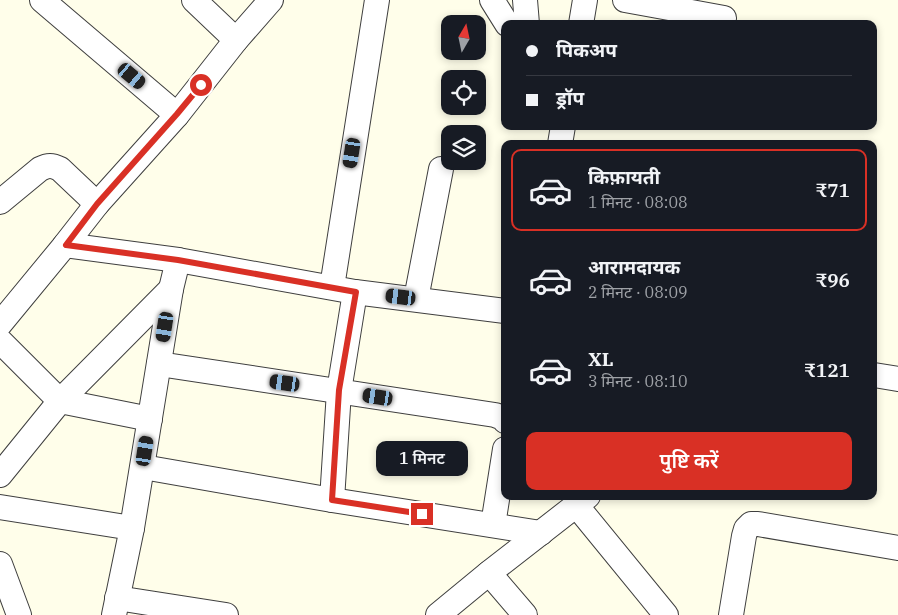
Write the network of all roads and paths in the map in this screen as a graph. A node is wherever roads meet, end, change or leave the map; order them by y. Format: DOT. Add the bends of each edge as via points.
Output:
graph roads {
  1 [pos="42,0"];
  2 [pos="194,0"];
  3 [pos="271,0"];
  4 [pos="377,0"];
  5 [pos="492,0"];
  6 [pos="524,0"];
  7 [pos="585,0"];
  8 [pos="626,0"];
  9 [pos="724,18"];
  10 [pos="504,20"];
  11 [pos="526,20"];
  12 [pos="582,20"];
  13 [pos="236,40"];
  14 [pos="177,114"];
  15 [pos="441,169"];
  16 [pos="0,202"];
  17 [pos="97,204"];
  18 [pos="66,245"];
  19 [pos="178,260"];
  20 [pos="332,287"];
  21 [pos="171,289"];
  22 [pos="356,292"];
  23 [pos="416,299"];
  24 [pos="501,310"];
  25 [pos="0,324"];
  26 [pos="0,341"];
  27 [pos="159,364"];
  28 [pos="877,376"];
  29 [pos="898,380"];
  30 [pos="339,390"];
  31 [pos="60,401"];
  32 [pos="501,417"];
  33 [pos="150,419"];
  34 [pos="143,467"];
  35 [pos="501,474"];
  36 [pos="0,476"];
  37 [pos="332,500"];
  38 [pos="582,501"];
  39 [pos="0,507"];
  40 [pos="493,525"];
  41 [pos="132,528"];
  42 [pos="541,533"];
  43 [pos="898,548"];
  44 [pos="0,564"];
  45 [pos="489,573"];
  46 [pos="115,607"];
  47 [pos="19,615"];
  48 [pos="226,615"];
  49 [pos="438,615"];
  50 [pos="525,615"];
  51 [pos="666,615"];
  52 [pos="731,615"];
  1 -- 14 [label="street"];
  2 -- 13 [label="street"];
  3 -- 13 [label="street"];
  4 -- 20 [label="street"];
  5 -- 10 [label="street"];
  6 -- 11 [label="street"];
  7 -- 12 [label="street"];
  8 -- 9 [label="street"];
  13 -- 14 [label="street"];
  14 -- 17 [label="street"];
  15 -- 23 [label="street"];
  16 -- 17 [label="street" via="40,169 53,166 60,168"];
  17 -- 18 [label="street"];
  18 -- 19 [label="street"];
  18 -- 25 [label="street"];
  19 -- 20 [label="street"];
  19 -- 21 [label="street"];
  20 -- 22 [label="street"];
  21 -- 27 [label="street"];
  21 -- 31 [label="street"];
  22 -- 23 [label="street"];
  22 -- 30 [label="street"];
  23 -- 24 [label="street"];
  26 -- 31 [label="street"];
  27 -- 30 [label="street"];
  27 -- 33 [label="street"];
  28 -- 29 [label="street"];
  30 -- 32 [label="street"];
  30 -- 37 [label="street"];
  31 -- 33 [label="street"];
  31 -- 36 [label="street"];
  33 -- 34 [label="street"];
  34 -- 37 [label="street"];
  34 -- 41 [label="street"];
  35 -- 40 [label="street"];
  37 -- 40 [label="street"];
  38 -- 42 [label="street"];
  38 -- 51 [label="street"];
  39 -- 41 [label="street"];
  40 -- 42 [label="street"];
  41 -- 46 [label="street"];
  42 -- 45 [label="street"];
  43 -- 52 [label="street" via="751,524 744,536"];
  44 -- 47 [label="street"];
  45 -- 49 [label="street"];
  45 -- 50 [label="street"];
  46 -- 48 [label="street"];
}
